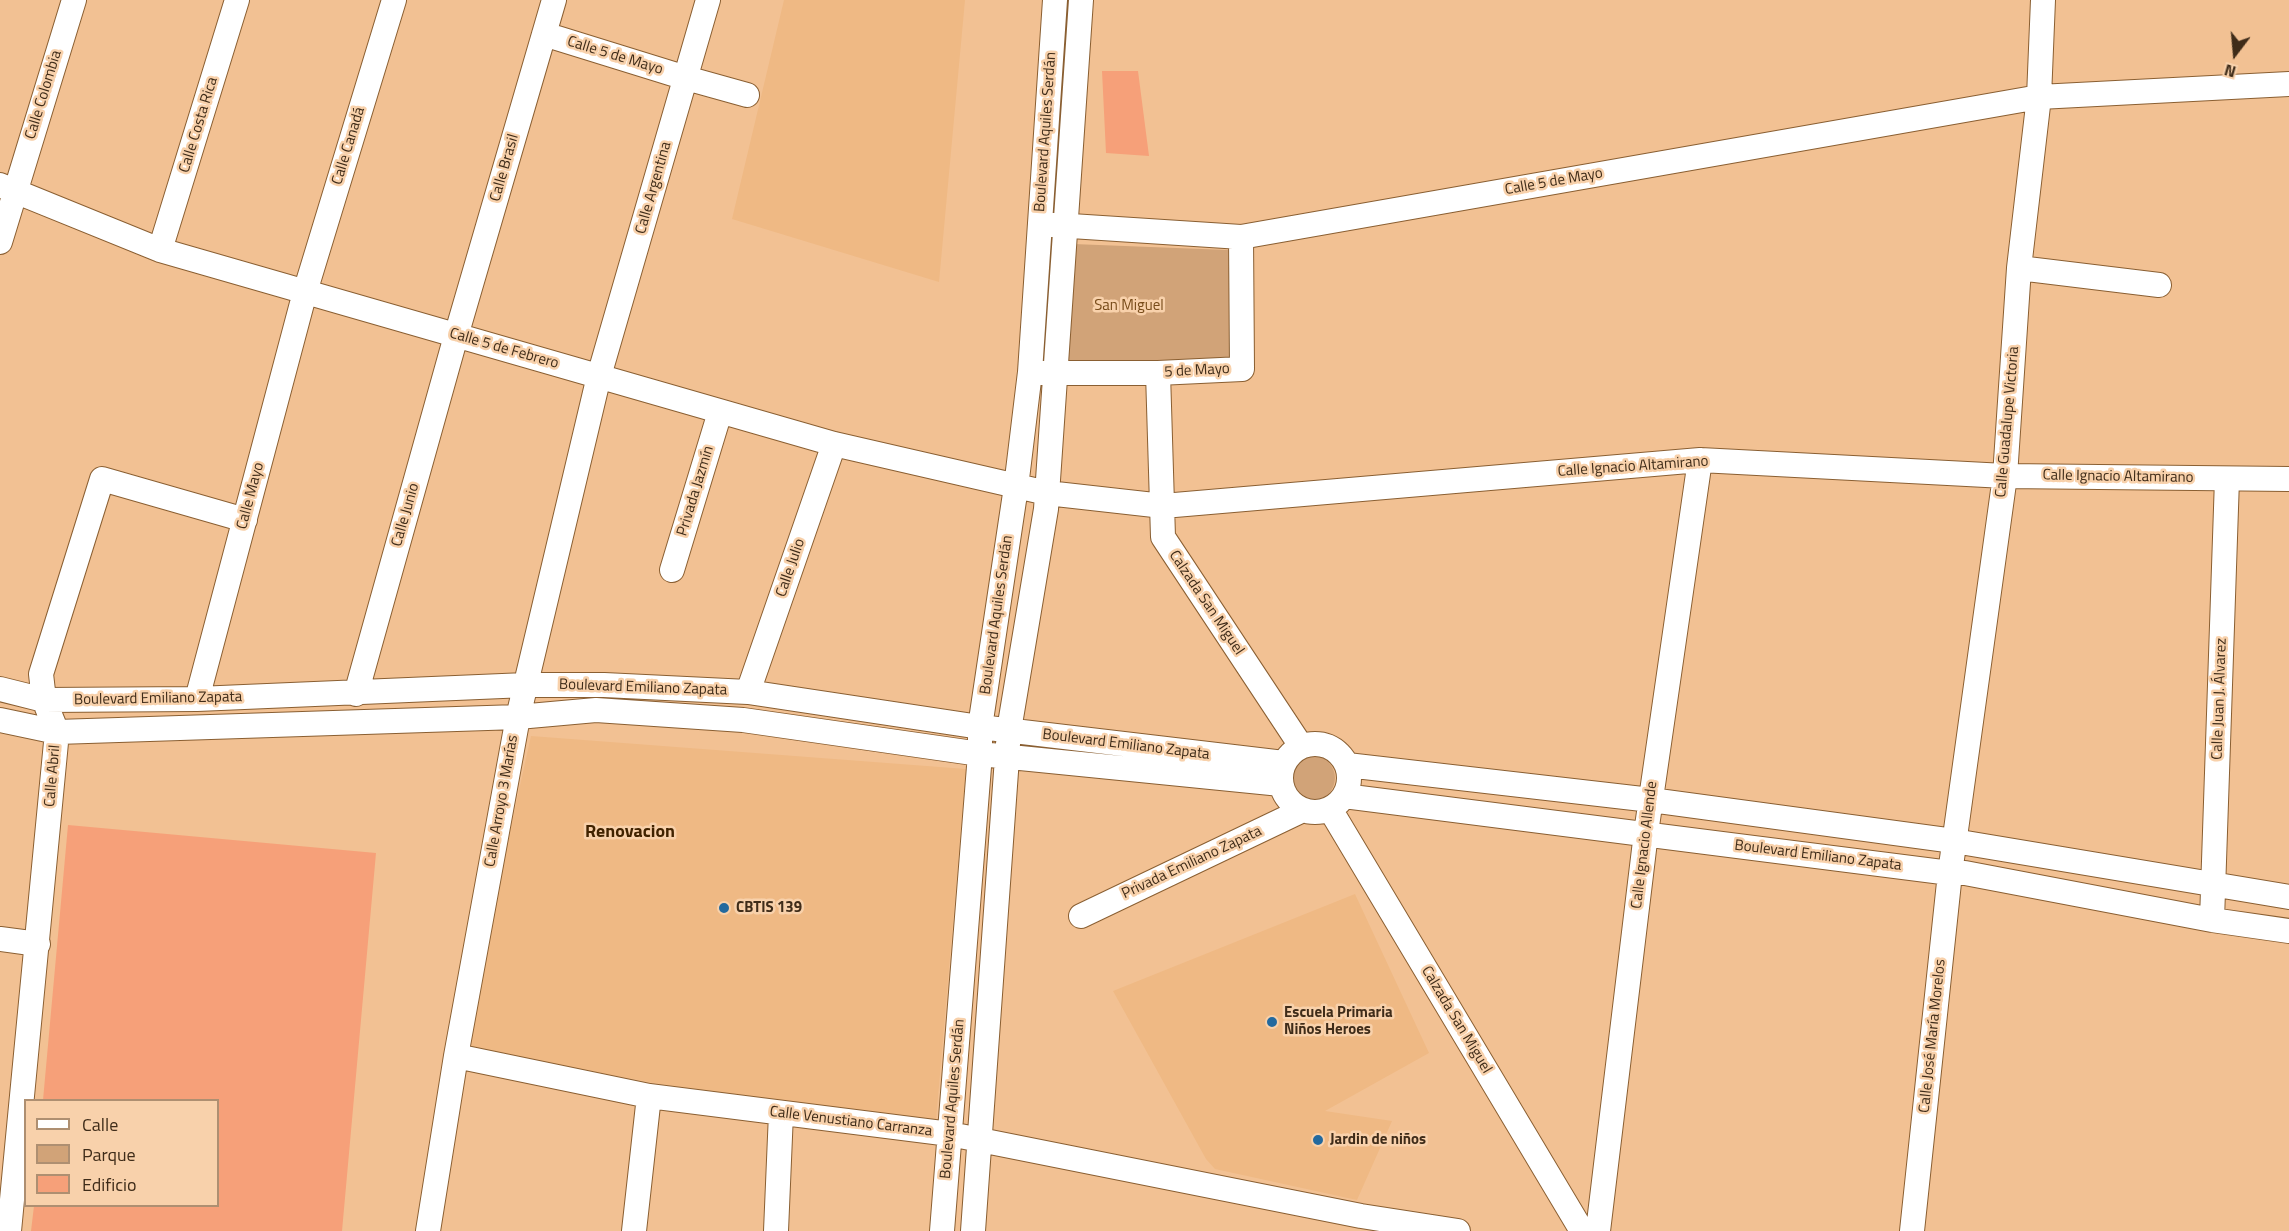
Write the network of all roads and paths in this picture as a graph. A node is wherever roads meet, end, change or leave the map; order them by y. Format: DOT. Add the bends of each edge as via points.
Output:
graph roads {
  1 [pos="74,0"];
  2 [pos="237,0"];
  3 [pos="394,0"];
  4 [pos="554,0"];
  5 [pos="708,0"];
  6 [pos="1055,0"];
  7 [pos="1081,0"];
  8 [pos="2043,0"];
  9 [pos="544,34"];
  10 [pos="686,78"];
  11 [pos="2289,84"];
  12 [pos="747,95"];
  13 [pos="2039,97"];
  14 [pos="7,188"];
  15 [pos="1040,224"];
  16 [pos="1066,225"];
  17 [pos="1241,237"];
  18 [pos="0,242"];
  19 [pos="160,250"];
  20 [pos="2019,268"];
  21 [pos="2159,285"];
  22 [pos="305,292"];
  23 [pos="456,336"];
  24 [pos="1030,372"];
  25 [pos="1056,373"];
  26 [pos="1158,373"];
  27 [pos="599,376"];
  28 [pos="720,412"];
  29 [pos="834,444"];
  30 [pos="1700,460"];
  31 [pos="2005,476"];
  32 [pos="2227,479"];
  33 [pos="2289,479"];
  34 [pos="1016,487"];
  35 [pos="1047,494"];
  36 [pos="1163,506"];
  37 [pos="245,520"];
  38 [pos="672,570"];
  39 [pos="526,686"];
  40 [pos="0,689"];
  41 [pos="748,692"];
  42 [pos="356,694"];
  43 [pos="196,699"];
  44 [pos="44,700"];
  45 [pos="518,717"];
  46 [pos="0,720"];
  47 [pos="980,727"];
  48 [pos="1009,730"];
  49 [pos="57,732"];
  50 [pos="1301,746"];
  51 [pos="980,754"];
  52 [pos="1007,756"];
  53 [pos="1347,765"];
  54 [pos="1282,773"];
  55 [pos="1651,800"];
  56 [pos="1337,802"];
  57 [pos="1303,810"];
  58 [pos="1646,833"];
  59 [pos="1954,841"];
  60 [pos="1950,873"];
  61 [pos="2214,885"];
  62 [pos="2289,897"];
  63 [pos="1081,916"];
  64 [pos="2212,920"];
  65 [pos="2289,931"];
  66 [pos="0,939"];
  67 [pos="38,944"];
  68 [pos="456,1056"];
  69 [pos="649,1096"];
  70 [pos="781,1113"];
  71 [pos="950,1134"];
  72 [pos="979,1140"];
  73 [pos="1602,1200"];
  74 [pos="1564,1202"];
  75 [pos="1360,1223"];
  76 [pos="9,1231"];
  77 [pos="429,1231"];
  78 [pos="634,1231"];
  79 [pos="776,1231"];
  80 [pos="942,1231"];
  81 [pos="973,1231"];
  82 [pos="1458,1231"];
  83 [pos="1582,1231"];
  84 [pos="1598,1231"];
  85 [pos="1912,1231"];
  1 -- 14 [label="street, Calle Colombia"];
  2 -- 19 [label="street, Calle Costa Rica"];
  3 -- 22 [label="street, Calle Canadá"];
  4 -- 9 [label="street, Calle Brasil"];
  5 -- 10 [label="street, Calle Argentina"];
  6 -- 15 [label="street, Boulevard Aquiles Serdán"];
  7 -- 16 [label="street, Boulevard Aquiles Serdán"];
  8 -- 13 [label="street, Calle Guadalupe Victoria"];
  9 -- 10 [label="street, Calle 5 de Mayo"];
  9 -- 23 [label="street, Calle Brasil"];
  10 -- 12 [label="street, Calle 5 de Mayo"];
  10 -- 27 [label="street, Calle Argentina"];
  11 -- 13 [label="street, Calle 5 de Mayo"];
  13 -- 17 [label="street, Calle 5 de Mayo"];
  13 -- 20 [label="street, Calle Guadalupe Victoria"];
  14 -- 18 [label="street, Calle Colombia"];
  14 -- 19 [label="street, Calle 5 de Febrero"];
  15 -- 16 [label="street, Calle 5 de Mayo"];
  15 -- 24 [label="street, Boulevard Aquiles Serdán"];
  16 -- 17 [label="street, Calle 5 de Mayo"];
  16 -- 25 [label="street, Boulevard Aquiles Serdán"];
  17 -- 26 [label="street, 5 de Mayo" via="1242,369"];
  19 -- 22 [label="street, Calle 5 de Febrero"];
  20 -- 21 [label="street"];
  20 -- 31 [label="street, Calle Guadalupe Victoria"];
  22 -- 23 [label="street, Calle 5 de Febrero"];
  22 -- 37 [label="street, Calle Mayo"];
  23 -- 27 [label="street, Calle 5 de Febrero"];
  23 -- 42 [label="street, Calle Junio"];
  24 -- 25 [label="street, 5 de Mayo"];
  24 -- 34 [label="street, Boulevard Aquiles Serdán"];
  25 -- 26 [label="street, 5 de Mayo"];
  25 -- 35 [label="street, Boulevard Aquiles Serdán"];
  26 -- 36 [label="street, Calzada San Miguel"];
  27 -- 28 [label="street, Calle 5 de Febrero"];
  27 -- 39 [label="street, Calle Arroyo 3 Marías"];
  28 -- 29 [label="street, Calle 5 de Febrero"];
  28 -- 38 [label="street, Privada Jazmín"];
  29 -- 34 [label="street, Calle 5 de Febrero"];
  29 -- 41 [label="street, Calle Julio"];
  30 -- 31 [label="street, Calle Ignacio Altamirano"];
  30 -- 36 [label="street, Calle Ignacio Altamirano"];
  30 -- 55 [label="street, Calle Ignacio Allende"];
  31 -- 32 [label="street, Calle Ignacio Altamirano"];
  31 -- 59 [label="street, Calle Guadalupe Victoria"];
  32 -- 33 [label="street, Calle Ignacio Altamirano"];
  32 -- 61 [label="street, Calle Juan J. Álvarez"];
  34 -- 35 [label="street, Calle Ignacio Altamirano"];
  34 -- 47 [label="street, Boulevard Aquiles Serdán"];
  35 -- 36 [label="street, Calle Ignacio Altamirano"];
  35 -- 48 [label="street, Boulevard Aquiles Serdán"];
  36 -- 50 [label="street, Calzada San Miguel" via="1163,537"];
  37 -- 43 [label="street, Calle Mayo"];
  37 -- 44 [label="street, Calle Abril" via="102,479 41,674"];
  39 -- 41 [label="street, Boulevard Emiliano Zapata" via="603,685"];
  39 -- 42 [label="street, Boulevard Emiliano Zapata"];
  39 -- 45 [label="street, Calle Arroyo 3 Marías"];
  40 -- 44 [label="street, Boulevard Emiliano Zapata"];
  41 -- 47 [label="street, Boulevard Emiliano Zapata"];
  42 -- 43 [label="street, Boulevard Emiliano Zapata"];
  43 -- 44 [label="street, Boulevard Emiliano Zapata"];
  44 -- 49 [label="street, Calle Abril"];
  45 -- 49 [label="street, Boulevard Emiliano Zapata"];
  45 -- 51 [label="street, Boulevard Emiliano Zapata" via="596,710 743,720"];
  45 -- 68 [label="street, Calle Arroyo 3 Marías"];
  46 -- 49 [label="street, Boulevard Emiliano Zapata"];
  47 -- 48 [label="street, Boulevard Emiliano Zapata"];
  47 -- 51 [label="street, Boulevard Aquiles Serdán"];
  48 -- 52 [label="street, Boulevard Aquiles Serdán"];
  48 -- 54 [label="street, Boulevard Emiliano Zapata"];
  49 -- 67 [label="street, Calle Abril"];
  50 -- 53 [label="street" via="1328,746 1340,753"];
  50 -- 54 [label="street" via="1291,753"];
  51 -- 52 [label="street, Boulevard Emiliano Zapata"];
  51 -- 71 [label="street, Boulevard Aquiles Serdán"];
  52 -- 54 [label="street, Boulevard Emiliano Zapata"];
  52 -- 72 [label="street, Boulevard Aquiles Serdán"];
  53 -- 55 [label="street"];
  53 -- 56 [label="street" via="1349,786"];
  54 -- 57 [label="street" via="1285,795"];
  55 -- 58 [label="street, Calle Ignacio Allende"];
  55 -- 59 [label="street"];
  56 -- 57 [label="street" via="1317,812"];
  56 -- 58 [label="street, Boulevard Emiliano Zapata"];
  56 -- 74 [label="street, Calzada San Miguel"];
  57 -- 63 [label="street, Privada Emiliano Zapata"];
  58 -- 60 [label="street, Boulevard Emiliano Zapata"];
  58 -- 73 [label="street, Calle Ignacio Allende"];
  59 -- 60 [label="street, Calle José María Morelos"];
  59 -- 61 [label="street"];
  60 -- 64 [label="street, Boulevard Emiliano Zapata"];
  60 -- 85 [label="street, Calle José María Morelos"];
  61 -- 62 [label="street"];
  61 -- 64 [label="street, Calle Juan J. Álvarez"];
  64 -- 65 [label="street, Boulevard Emiliano Zapata"];
  66 -- 67 [label="street"];
  67 -- 76 [label="street, Calle Abril"];
  68 -- 69 [label="street, Calle Venustiano Carranza"];
  68 -- 77 [label="street, Calle Arroyo 3 Marías"];
  69 -- 70 [label="street, Calle Venustiano Carranza"];
  69 -- 78 [label="street"];
  70 -- 71 [label="street, Calle Venustiano Carranza"];
  70 -- 79 [label="street"];
  71 -- 72 [label="street, Calle Venustiano Carranza"];
  71 -- 80 [label="street, Boulevard Aquiles Serdán"];
  72 -- 75 [label="street, Calle Venustiano Carranza"];
  72 -- 81 [label="street, Boulevard Aquiles Serdán"];
  73 -- 74 [label="street"];
  73 -- 84 [label="street, Calle Ignacio Allende"];
  74 -- 83 [label="street, Calzada San Miguel"];
  75 -- 82 [label="street, Calle Venustiano Carranza"];
}
